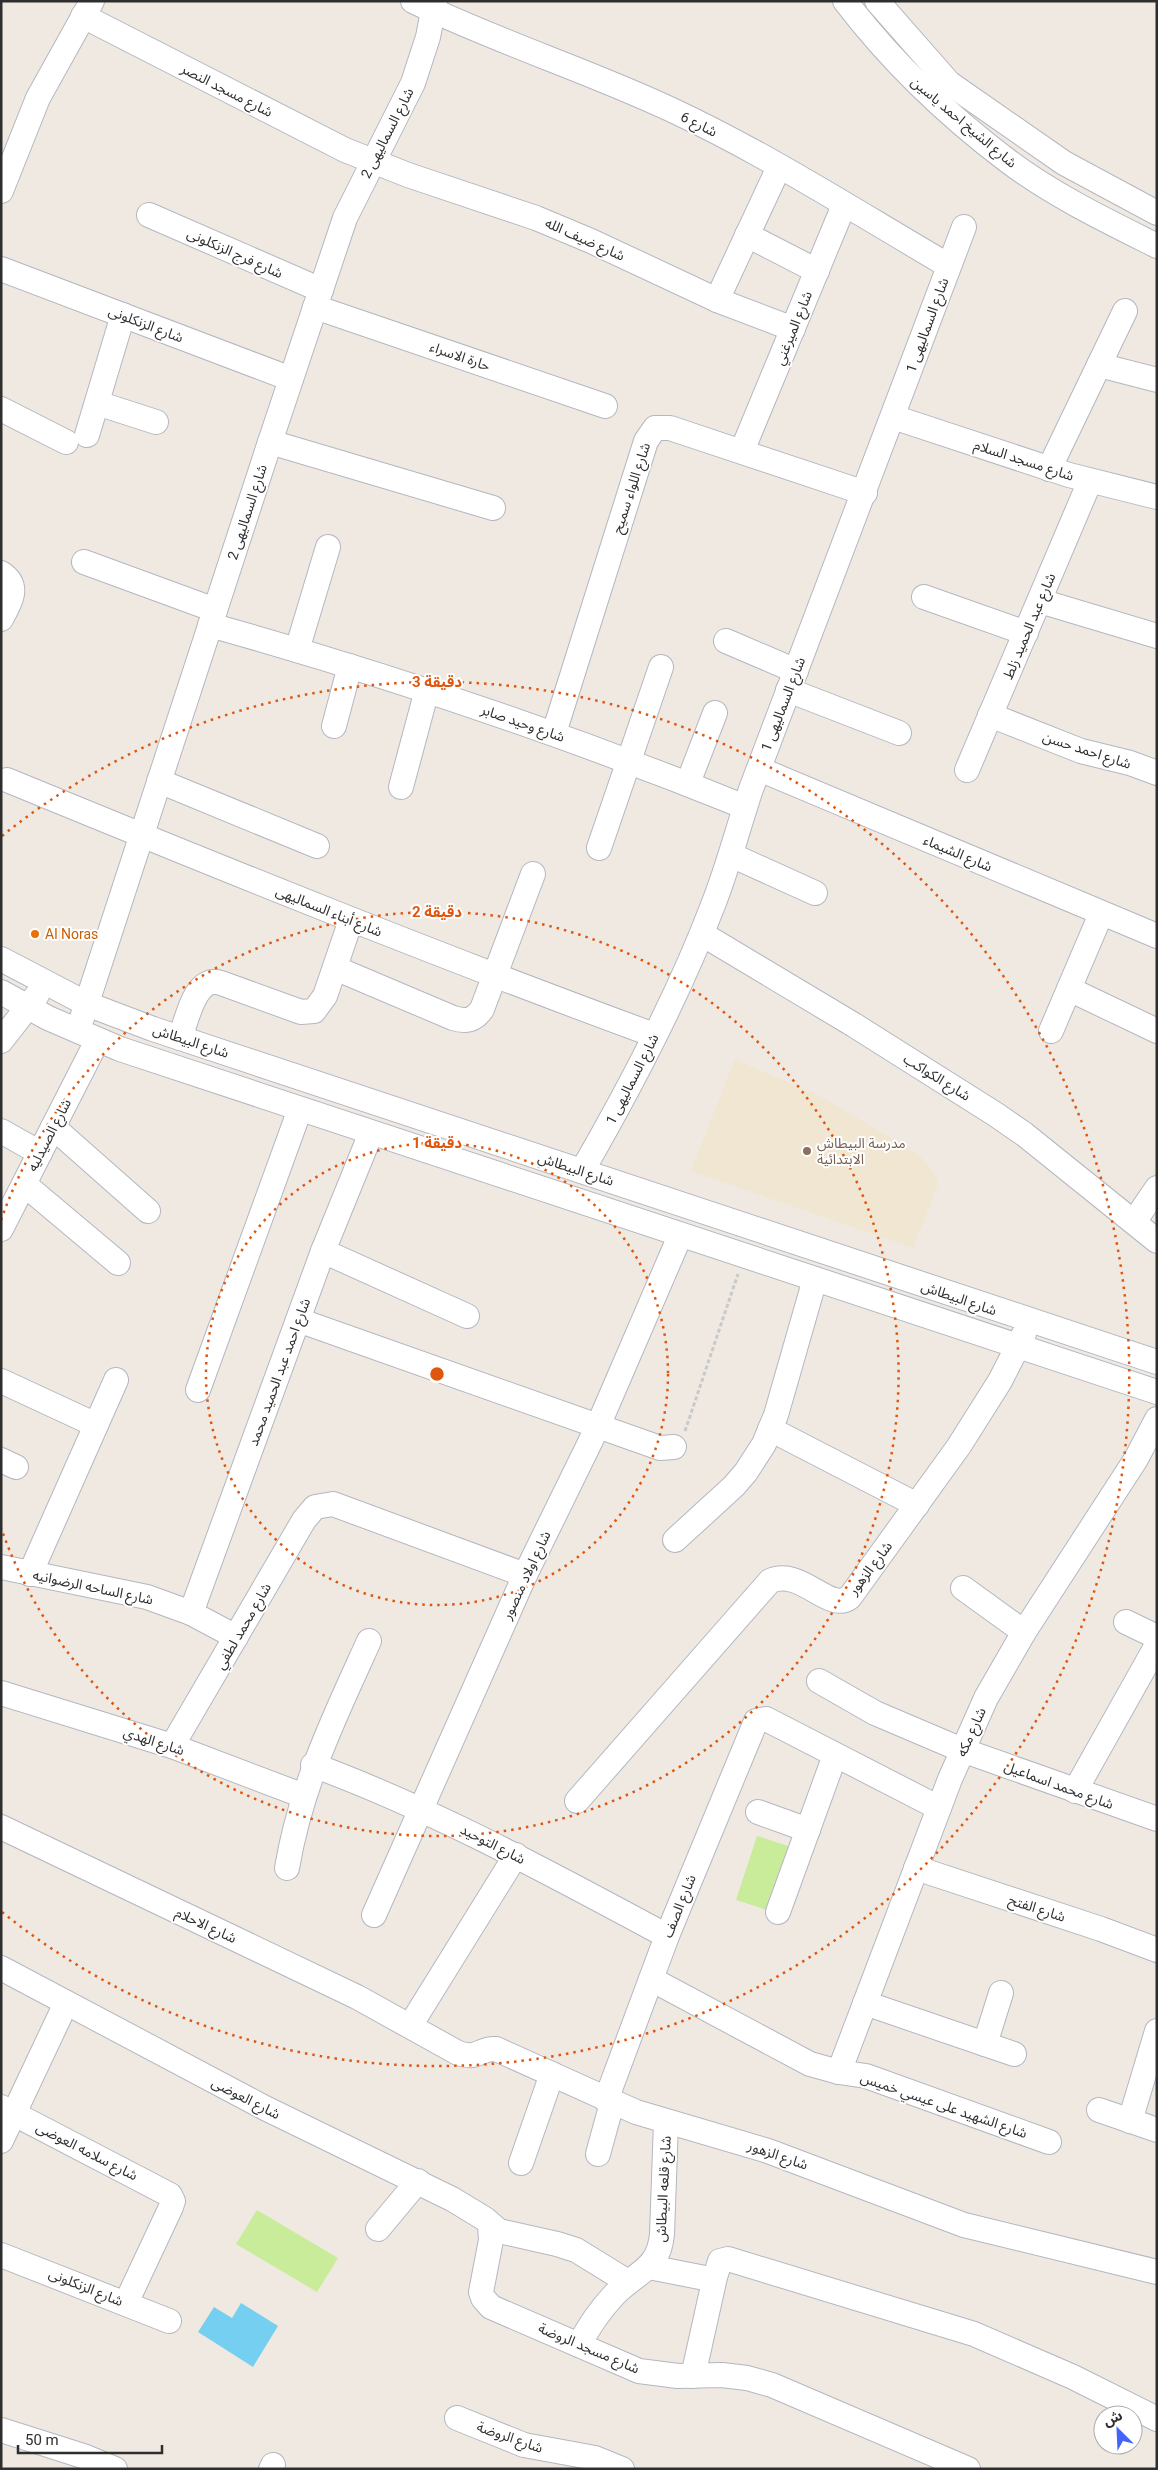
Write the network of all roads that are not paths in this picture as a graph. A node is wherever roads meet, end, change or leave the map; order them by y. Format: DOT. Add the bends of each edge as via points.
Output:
graph roads {
  1 [pos="845,1"];
  2 [pos="877,1"];
  3 [pos="427,5"];
  4 [pos="88,8"];
  5 [pos="373,161"];
  6 [pos="779,167"];
  7 [pos="2,187"];
  8 [pos="844,205"];
  9 [pos="1157,214"];
  10 [pos="148,215"];
  11 [pos="964,227"];
  12 [pos="747,235"];
  13 [pos="1151,243"];
  14 [pos="949,266"];
  15 [pos="1,269"];
  16 [pos="817,271"];
  17 [pos="318,299"];
  18 [pos="717,300"];
  19 [pos="1125,311"];
  20 [pos="122,315"];
  21 [pos="793,329"];
  22 [pos="1099,365"];
  23 [pos="291,379"];
  24 [pos="1157,380"];
  25 [pos="97,403"];
  26 [pos="605,406"];
  27 [pos="1,409"];
  28 [pos="893,417"];
  29 [pos="156,422"];
  30 [pos="270,442"];
  31 [pos="742,451"];
  32 [pos="1049,469"];
  33 [pos="1090,481"];
  34 [pos="865,493"];
  35 [pos="1157,497"];
  36 [pos="493,508"];
  37 [pos="328,547"];
  38 [pos="84,562"];
  39 [pos="1,573"];
  40 [pos="924,597"];
  41 [pos="1040,600"];
  42 [pos="212,617"];
  43 [pos="1,619"];
  44 [pos="1026,633"];
  45 [pos="1157,636"];
  46 [pos="726,641"];
  47 [pos="298,650"];
  48 [pos="350,666"];
  49 [pos="661,667"];
  50 [pos="792,681"];
  51 [pos="427,690"];
  52 [pos="715,713"];
  53 [pos="990,715"];
  54 [pos="334,726"];
  55 [pos="554,733"];
  56 [pos="899,733"];
  57 [pos="629,761"];
  58 [pos="759,769"];
  59 [pos="967,770"];
  60 [pos="1157,773"];
  61 [pos="7,780"];
  62 [pos="160,781"];
  63 [pos="688,784"];
  64 [pos="401,787"];
  65 [pos="745,806"];
  66 [pos="142,836"];
  67 [pos="317,846"];
  68 [pos="599,848"];
  69 [pos="731,855"];
  70 [pos="532,874"];
  71 [pos="815,893"];
  72 [pos="1101,914"];
  73 [pos="351,920"];
  74 [pos="702,934"];
  75 [pos="1157,936"];
  76 [pos="1,959"];
  77 [pos="335,968"];
  78 [pos="495,976"];
  79 [pos="46,984"];
  80 [pos="1069,989"];
  81 [pos="1,992"];
  82 [pos="87,1004"];
  83 [pos="28,1008"];
  84 [pos="1051,1031"];
  85 [pos="1157,1031"];
  86 [pos="654,1035"];
  87 [pos="87,1036"];
  88 [pos="180,1038"];
  89 [pos="1,1041"];
  90 [pos="300,1109"];
  91 [pos="404,1112"];
  92 [pos="53,1127"];
  93 [pos="1,1132"];
  94 [pos="382,1136"];
  95 [pos="40,1153"];
  96 [pos="582,1171"];
  97 [pos="24,1184"];
  98 [pos="1157,1188"];
  99 [pos="148,1211"];
  100 [pos="1134,1222"];
  101 [pos="1,1229"];
  102 [pos="680,1236"];
  103 [pos="1157,1241"];
  104 [pos="323,1251"];
  105 [pos="118,1263"];
  106 [pos="815,1279"];
  107 [pos="467,1316"];
  108 [pos="298,1320"];
  109 [pos="1030,1321"];
  110 [pos="1017,1348"];
  111 [pos="1157,1362"];
  112 [pos="116,1380"];
  113 [pos="1,1381"];
  114 [pos="198,1390"];
  115 [pos="1157,1392"];
  116 [pos="1157,1419"];
  117 [pos="96,1426"];
  118 [pos="598,1426"];
  119 [pos="770,1429"];
  120 [pos="674,1448"];
  121 [pos="916,1506"];
  122 [pos="675,1540"];
  123 [pos="1,1567"];
  124 [pos="30,1574"];
  125 [pos="525,1575"];
  126 [pos="963,1588"];
  127 [pos="191,1614"];
  128 [pos="1126,1622"];
  129 [pos="1024,1632"];
  130 [pos="1157,1636"];
  131 [pos="236,1637"];
  132 [pos="369,1640"];
  133 [pos="1157,1645"];
  134 [pos="819,1681"];
  135 [pos="1,1693"];
  136 [pos="172,1746"];
  137 [pos="962,1750"];
  138 [pos="835,1755"];
  139 [pos="313,1765"];
  140 [pos="1075,1791"];
  141 [pos="304,1796"];
  142 [pos="577,1802"];
  143 [pos="421,1808"];
  144 [pos="939,1808"];
  145 [pos="758,1812"];
  146 [pos="1157,1819"];
  147 [pos="1,1827"];
  148 [pos="808,1830"];
  149 [pos="516,1855"];
  150 [pos="287,1868"];
  151 [pos="916,1868"];
  152 [pos="778,1912"];
  153 [pos="374,1914"];
  154 [pos="667,1936"];
  155 [pos="1157,1950"];
  156 [pos="1,1968"];
  157 [pos="651,1980"];
  158 [pos="1001,1993"];
  159 [pos="66,2003"];
  160 [pos="865,2003"];
  161 [pos="410,2026"];
  162 [pos="1157,2032"];
  163 [pos="985,2044"];
  164 [pos="1014,2054"];
  165 [pos="839,2072"];
  166 [pos="552,2074"];
  167 [pos="609,2102"];
  168 [pos="1099,2110"];
  169 [pos="8,2111"];
  170 [pos="1130,2120"];
  171 [pos="666,2122"];
  172 [pos="1157,2130"];
  173 [pos="1,2142"];
  174 [pos="1050,2142"];
  175 [pos="598,2154"];
  176 [pos="521,2163"];
  177 [pos="418,2181"];
  178 [pos="490,2225"];
  179 [pos="378,2229"];
  180 [pos="1,2255"];
  181 [pos="649,2267"];
  182 [pos="1157,2272"];
  183 [pos="715,2277"];
  184 [pos="628,2282"];
  185 [pos="126,2304"];
  186 [pos="170,2320"];
  187 [pos="579,2345"];
  188 [pos="693,2376"];
  189 [pos="457,2418"];
  190 [pos="1157,2419"];
  191 [pos="1,2430"];
  192 [pos="557,2460"];
  193 [pos="115,2469"];
  194 [pos="622,2469"];
  195 [pos="968,2469"];
  1 -- 13 [label="street, شارع الشيخ احمد ياسين" via="900,67 1002,156 1049,188"];
  2 -- 9 [label="street, شارع الشيخ احمد ياسين" via="949,83 1064,163"];
  3 -- 5 [label="street, شارع السماليهى 2" via="428,37 413,83"];
  3 -- 6 [label="street, شارع 6" via="639,95"];
  4 -- 5 [label="street, شارع مسجد النصر" via="318,137"];
  4 -- 7 [label="street" via="38,98"];
  5 -- 17 [label="street, شارع السماليهى 2" via="345,218"];
  5 -- 18 [label="street, شارع ضيف الله" via="591,240"];
  6 -- 8 [label="street, شارع 6"];
  6 -- 12 [label="street"];
  8 -- 14 [label="street, شارع 6"];
  8 -- 16 [label="street, شارع الميرغني"];
  9 -- 13 [label="street"];
  10 -- 17 [label="street, شارع فرج الزنكلونى"];
  11 -- 14 [label="street, شارع السماليهى 1"];
  12 -- 16 [label="street"];
  12 -- 18 [label="street"];
  14 -- 28 [label="street, شارع السماليهى 1"];
  15 -- 20 [label="street, شارع الزنكلونى"];
  16 -- 21 [label="street, شارع الميرغني"];
  17 -- 23 [label="street, شارع السماليهى 2"];
  17 -- 26 [label="street, حارة الاسراء"];
  18 -- 21 [label="street, شارع ضيف الله"];
  19 -- 22 [label="street"];
  20 -- 23 [label="street, شارع الزنكلونى"];
  20 -- 25 [label="street"];
  21 -- 31 [label="street, شارع الميرغني"];
  22 -- 24 [label="street"];
  22 -- 32 [label="street"];
  23 -- 30 [label="street, شارع السماليهى 2"];
  25 -- 27 [label="street" via="77,438"];
  25 -- 29 [label="street"];
  28 -- 32 [label="street, شارع مسجد السلام"];
  28 -- 34 [label="street, شارع السماليهى 1"];
  30 -- 36 [label="street"];
  30 -- 42 [label="street, شارع السماليهى 2"];
  31 -- 34 [label="street, شارع اللواء سميح"];
  31 -- 55 [label="street, شارع اللواء سميح" via="665,427 655,428 648,436"];
  32 -- 33 [label="street, شارع مسجد السلام"];
  33 -- 35 [label="street, شارع مسجد السلام"];
  33 -- 41 [label="street, شارع عبد الحميد زلط"];
  34 -- 50 [label="street, شارع السماليهى 1"];
  37 -- 47 [label="street"];
  38 -- 42 [label="street, شارع وحيد صابر"];
  39 -- 43 [label="street" via="13,588"];
  40 -- 44 [label="street"];
  41 -- 44 [label="street, شارع عبد الحميد زلط"];
  41 -- 45 [label="street"];
  42 -- 47 [label="street, شارع وحيد صابر"];
  42 -- 62 [label="street, شارع السماليهى 2"];
  44 -- 53 [label="street, شارع عبد الحميد زلط"];
  46 -- 50 [label="street"];
  47 -- 48 [label="street, شارع وحيد صابر"];
  48 -- 51 [label="street, شارع وحيد صابر"];
  48 -- 54 [label="street"];
  49 -- 57 [label="street"];
  50 -- 56 [label="street"];
  50 -- 58 [label="street, شارع السماليهى 1"];
  51 -- 55 [label="street, شارع وحيد صابر"];
  51 -- 64 [label="street"];
  52 -- 63 [label="street"];
  53 -- 59 [label="street, شارع عبد الحميد زلط"];
  53 -- 60 [label="street, شارع احمد حسن" via="1081,751"];
  55 -- 57 [label="street, شارع وحيد صابر"];
  57 -- 63 [label="street, شارع وحيد صابر"];
  57 -- 68 [label="street"];
  58 -- 65 [label="street, شارع السماليهى 1"];
  58 -- 72 [label="street, شارع الشيماء"];
  61 -- 66 [label="street, شارع أبناء السماليهى"];
  62 -- 66 [label="street, شارع السماليهى 2"];
  62 -- 67 [label="street"];
  63 -- 65 [label="street, شارع وحيد صابر"];
  65 -- 69 [label="street, شارع السماليهى 1"];
  66 -- 73 [label="street, شارع أبناء السماليهى"];
  66 -- 82 [label="street, شارع السماليهى 2"];
  69 -- 71 [label="street"];
  69 -- 74 [label="street, شارع السماليهى 1"];
  70 -- 78 [label="street"];
  72 -- 75 [label="street, شارع الشيماء"];
  72 -- 80 [label="street"];
  73 -- 77 [label="street"];
  73 -- 78 [label="street, شارع أبناء السماليهى"];
  74 -- 86 [label="street, شارع السماليهى 1"];
  74 -- 100 [label="street, شارع الكواكب" via="995,1114"];
  76 -- 79 [label="street, شارع البيطاش"];
  77 -- 78 [label="street" via="463,1021 472,1020 479,1013"];
  77 -- 88 [label="street" via="322,1001 314,1011 308,1012 294,1010 216,981 206,983 198,991"];
  78 -- 86 [label="street, شارع أبناء السماليهى"];
  79 -- 82 [label="street, شارع البيطاش"];
  79 -- 83 [label="street"];
  80 -- 84 [label="street"];
  80 -- 85 [label="street"];
  81 -- 83 [label="street, شارع البيطاش"];
  82 -- 87 [label="street, شارع السماليهى 2"];
  82 -- 88 [label="street, شارع البيطاش"];
  83 -- 87 [label="street, شارع البيطاش"];
  83 -- 89 [label="street"];
  86 -- 96 [label="street, شارع السماليهى 1"];
  87 -- 90 [label="street, شارع البيطاش"];
  87 -- 92 [label="street, شارع الصيدليه"];
  88 -- 91 [label="street, شارع البيطاش"];
  90 -- 94 [label="street, شارع البيطاش"];
  90 -- 114 [label="street"];
  91 -- 94 [label="street, شارع احمد عبد الحميد محمد"];
  91 -- 96 [label="street, شارع البيطاش"];
  92 -- 95 [label="street, شارع الصيدليه"];
  92 -- 99 [label="street"];
  93 -- 95 [label="street"];
  94 -- 102 [label="street, شارع البيطاش"];
  94 -- 104 [label="street, شارع احمد عبد الحميد محمد"];
  95 -- 97 [label="street, شارع الصيدليه"];
  96 -- 109 [label="street, شارع البيطاش"];
  97 -- 101 [label="street, شارع الصيدليه"];
  97 -- 105 [label="street"];
  98 -- 100 [label="street"];
  100 -- 103 [label="street, شارع الكواكب"];
  102 -- 106 [label="street, شارع البيطاش"];
  102 -- 118 [label="street, شارع اولاد منصور"];
  104 -- 107 [label="street"];
  104 -- 108 [label="street, شارع احمد عبد الحميد محمد"];
  106 -- 110 [label="street, شارع البيطاش"];
  106 -- 119 [label="street"];
  108 -- 118 [label="street"];
  108 -- 127 [label="street, شارع احمد عبد الحميد محمد"];
  109 -- 110 [label="street, شارع الزهور"];
  109 -- 111 [label="street, شارع البيطاش"];
  110 -- 115 [label="street, شارع البيطاش"];
  110 -- 121 [label="street, شارع الزهور" via="980,1414"];
  112 -- 117 [label="street"];
  113 -- 117 [label="street"];
  116 -- 129 [label="street, شارع مكه" via="1136,1459"];
  117 -- 124 [label="street"];
  118 -- 120 [label="street" via="665,1449"];
  118 -- 125 [label="street, شارع اولاد منصور"];
  119 -- 121 [label="street"];
  119 -- 122 [label="street" via="746,1472"];
  121 -- 142 [label="street, شارع الزهور" via="846,1599 835,1601 786,1577 770,1581"];
  123 -- 124 [label="street, شارع الساحه الرضوانيه"];
  124 -- 127 [label="street, شارع الساحه الرضوانيه" via="147,1597"];
  125 -- 131 [label="street, شارع محمد لطفي" via="333,1504 315,1507 304,1520"];
  125 -- 143 [label="street, شارع اولاد منصور"];
  126 -- 129 [label="street"];
  127 -- 131 [label="street, شارع الساحه الرضوانيه"];
  128 -- 130 [label="street"];
  129 -- 137 [label="street, شارع مكه" via="986,1698"];
  131 -- 136 [label="street, شارع محمد لطفي"];
  132 -- 139 [label="street"];
  133 -- 140 [label="street"];
  134 -- 137 [label="street, شارع محمد اسماعيل" via="875,1713"];
  135 -- 136 [label="street, شارع الهدي"];
  136 -- 141 [label="street, شارع الهدي"];
  137 -- 140 [label="street, شارع محمد اسماعيل"];
  137 -- 144 [label="street, شارع مكه"];
  138 -- 144 [label="street"];
  138 -- 148 [label="street"];
  138 -- 154 [label="street, شارع الصف" via="766,1719 754,1724"];
  139 -- 141 [label="street"];
  139 -- 143 [label="street, شارع التوحيد"];
  140 -- 146 [label="street, شارع محمد اسماعيل"];
  141 -- 150 [label="street"];
  143 -- 149 [label="street, شارع التوحيد"];
  143 -- 153 [label="street, شارع اولاد منصور"];
  144 -- 151 [label="street, شارع مكه"];
  145 -- 148 [label="street"];
  147 -- 161 [label="street, شارع الاحلام" via="357,1997"];
  148 -- 152 [label="street"];
  149 -- 154 [label="street, شارع التوحيد"];
  149 -- 161 [label="street"];
  151 -- 155 [label="street, شارع الفتح"];
  151 -- 160 [label="street, شارع مكه"];
  154 -- 157 [label="street, شارع الصف"];
  156 -- 159 [label="street, شارع العوضى"];
  157 -- 165 [label="street, شارع الشهيد على عيسي خميس" via="810,2064"];
  157 -- 167 [label="street, شارع الصف"];
  158 -- 163 [label="street"];
  159 -- 169 [label="street"];
  159 -- 177 [label="street, شارع العوضى" via="265,2108"];
  160 -- 163 [label="street"];
  160 -- 165 [label="street, شارع مكه"];
  161 -- 166 [label="street, شارع الزهور" via="458,2053 471,2056 496,2049"];
  162 -- 170 [label="street"];
  163 -- 164 [label="street"];
  165 -- 174 [label="street, شارع الشهيد على عيسي خميس" via="866,2076"];
  166 -- 167 [label="street, شارع الزهور"];
  166 -- 176 [label="street"];
  167 -- 171 [label="street, شارع الزهور"];
  167 -- 175 [label="street, شارع الصف"];
  168 -- 170 [label="street"];
  169 -- 173 [label="street"];
  169 -- 185 [label="street, شارع سلامه العوضى" via="168,2193 172,2198 171,2208"];
  170 -- 172 [label="street"];
  171 -- 181 [label="street, شارع قلعه البيطاش" via="661,2247"];
  171 -- 182 [label="street, شارع الزهور" via="768,2151 964,2225"];
  177 -- 178 [label="street, شارع العوضى" via="486,2219"];
  177 -- 179 [label="street"];
  178 -- 184 [label="street, شارع العوضى" via="509,2234 576,2250"];
  178 -- 187 [label="street, شارع مسجد الروضة" via="492,2233 481,2292 486,2303"];
  180 -- 185 [label="street, شارع الزنكلونى"];
  181 -- 183 [label="street" via="704,2279"];
  181 -- 184 [label="street, شارع قلعه البيطاش"];
  183 -- 188 [label="street"];
  183 -- 190 [label="street" via="718,2263 728,2259 938,2322 1009,2349"];
  184 -- 187 [label="street, شارع قلعه البيطاش" via="605,2304"];
  185 -- 186 [label="street, شارع الزنكلونى"];
  187 -- 188 [label="street, شارع مسجد الروضة" via="639,2371"];
  188 -- 195 [label="street, شارع مسجد الروضة" via="722,2375 772,2385"];
  189 -- 192 [label="street, شارع الروضة"];
  191 -- 193 [label="street" via="86,2456"];
  192 -- 194 [label="street, شارع الروضة" via="595,2458"];
}
